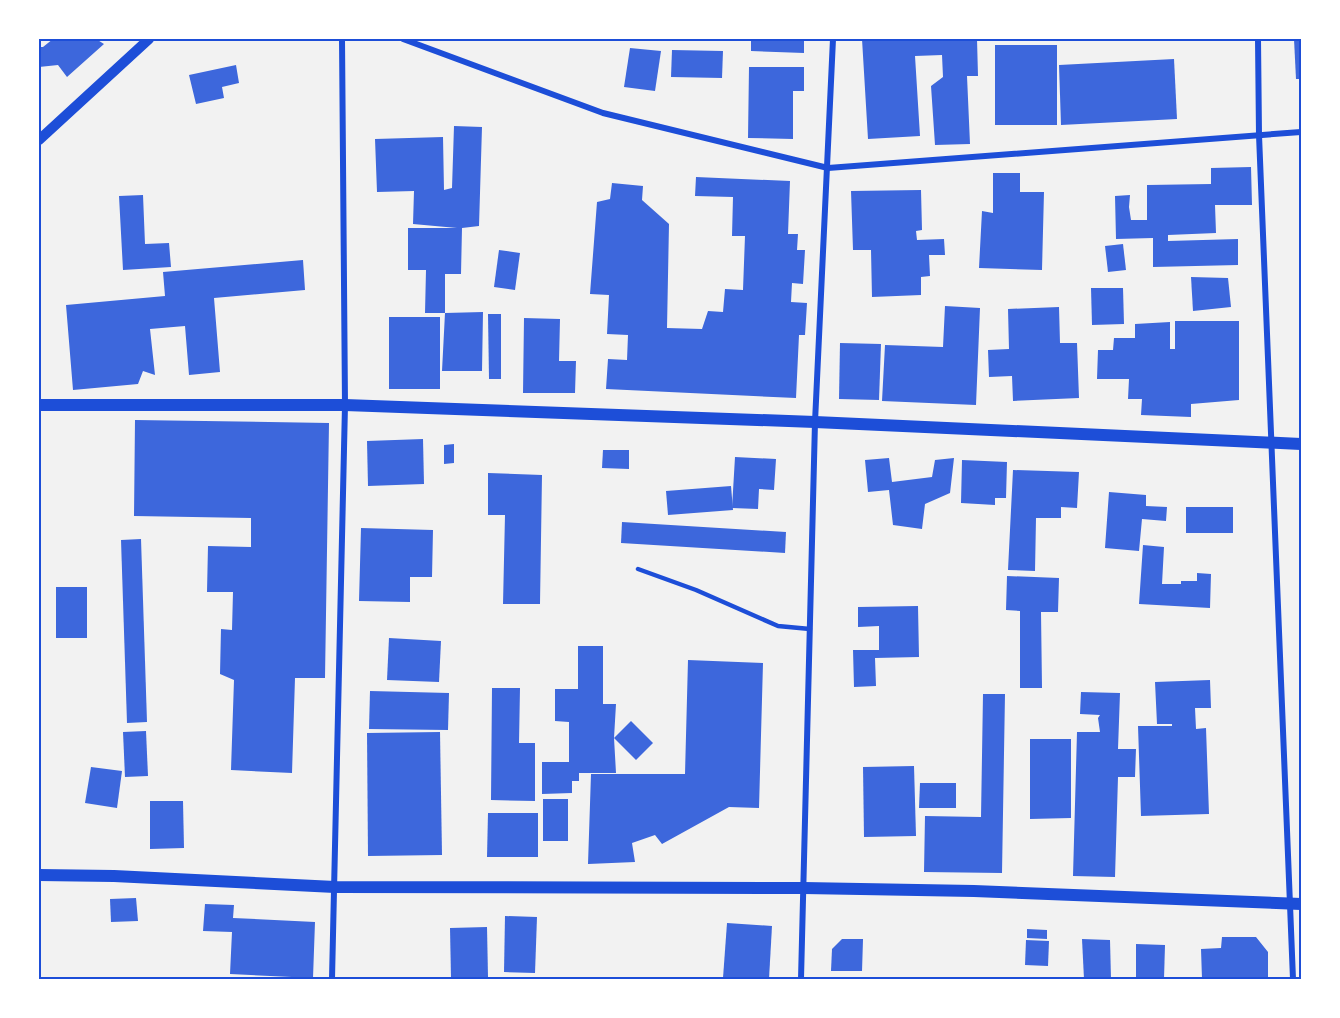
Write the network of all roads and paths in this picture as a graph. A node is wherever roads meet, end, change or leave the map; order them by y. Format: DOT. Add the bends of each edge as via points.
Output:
graph roads {
  1 [pos="150,39"];
  2 [pos="342,39"];
  3 [pos="403,39"];
  4 [pos="833,39"];
  5 [pos="1258,39"];
  6 [pos="1301,132"];
  7 [pos="1259,135"];
  8 [pos="39,140"];
  9 [pos="828,168"];
  10 [pos="39,405"];
  11 [pos="345,405"];
  12 [pos="815,422"];
  13 [pos="1273,444"];
  14 [pos="1301,444"];
  15 [pos="638,569"];
  16 [pos="810,629"];
  17 [pos="39,875"];
  18 [pos="335,887"];
  19 [pos="804,888"];
  20 [pos="1295,904"];
  21 [pos="332,979"];
  22 [pos="801,979"];
  23 [pos="1293,979"];
  1 -- 8 [label="street"];
  2 -- 11 [label="street"];
  3 -- 9 [label="street" via="603,113"];
  4 -- 9 [label="street"];
  5 -- 7 [label="street"];
  6 -- 7 [label="street"];
  7 -- 9 [label="street"];
  7 -- 13 [label="street"];
  9 -- 12 [label="street"];
  10 -- 11 [label="main road"];
  11 -- 12 [label="main road"];
  11 -- 18 [label="street"];
  12 -- 13 [label="main road"];
  12 -- 16 [label="street"];
  13 -- 14 [label="main road"];
  13 -- 20 [label="street"];
  15 -- 16 [label="lane" via="778,626"];
  16 -- 19 [label="street"];
  17 -- 18 [label="main road"];
  18 -- 19 [label="main road"];
  18 -- 21 [label="street"];
  19 -- 20 [label="main road"];
  19 -- 22 [label="street"];
  20 -- 23 [label="street"];
}
